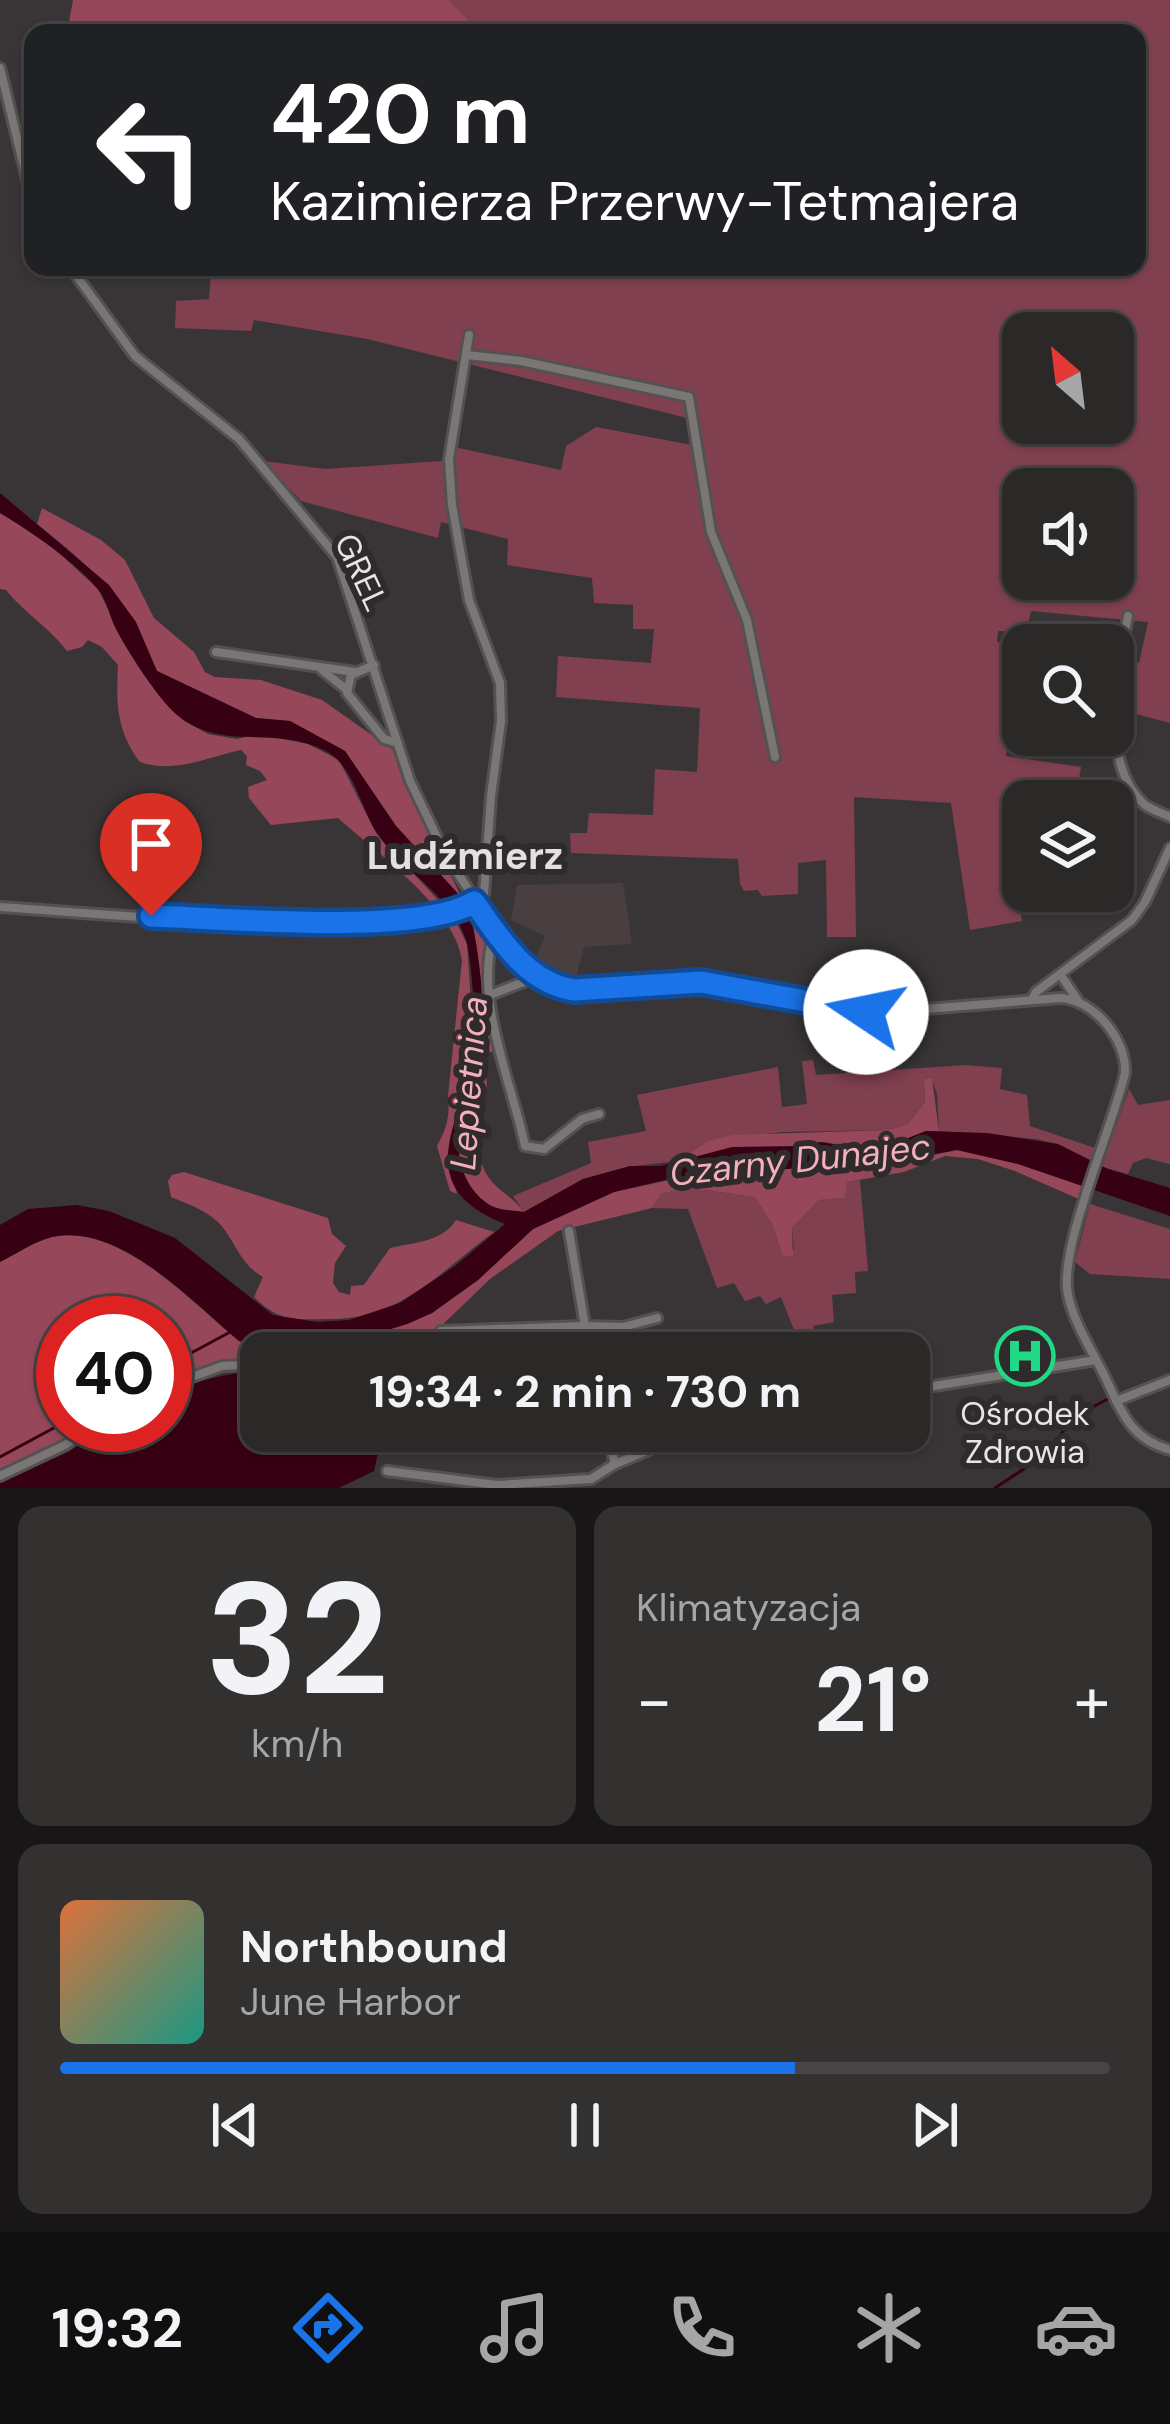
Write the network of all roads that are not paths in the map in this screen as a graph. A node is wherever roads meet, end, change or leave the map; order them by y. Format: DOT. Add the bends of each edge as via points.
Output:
graph roads {
  1 [pos="0,68"];
  2 [pos="24,167"];
  3 [pos="77,276"];
  4 [pos="469,335"];
  5 [pos="466,356"];
  6 [pos="1128,616"];
  7 [pos="216,652"];
  8 [pos="374,665"];
  9 [pos="321,669"];
  10 [pos="355,672"];
  11 [pos="346,690"];
  12 [pos="398,743"];
  13 [pos="775,757"];
  14 [pos="1170,817"];
  15 [pos="1170,848"];
  16 [pos="472,903"];
  17 [pos="0,907"];
  18 [pos="495,933"];
  19 [pos="1060,974"];
  20 [pos="539,976"];
  21 [pos="490,994"];
  22 [pos="1077,999"];
  23 [pos="1032,1000"];
  24 [pos="598,1114"];
  25 [pos="569,1231"];
  26 [pos="657,1318"];
  27 [pos="585,1326"];
  28 [pos="441,1332"];
  29 [pos="586,1332"];
  30 [pos="1096,1360"];
  31 [pos="240,1365"];
  32 [pos="192,1377"];
  33 [pos="1170,1380"];
  34 [pos="930,1387"];
  35 [pos="1116,1401"];
  36 [pos="1170,1450"];
  37 [pos="50,1452"];
  38 [pos="613,1452"];
  39 [pos="645,1452"];
  40 [pos="616,1464"];
  41 [pos="387,1471"];
  42 [pos="0,1476"];
  43 [pos="589,1483"];
  1 -- 2 [label="street"];
  3 -- 8 [label="street, GREL" via="135,356 239,440 322,538 346,579"];
  4 -- 5 [label="street"];
  5 -- 13 [label="street" via="689,397 711,532 747,620"];
  5 -- 16 [label="street" via="449,459 452,505 470,600 500,683 501,721 486,891"];
  6 -- 14 [label="street" via="1115,732 1136,794"];
  7 -- 9 [label="street"];
  8 -- 10 [label="street"];
  8 -- 12 [label="street, GREL"];
  9 -- 10 [label="street"];
  9 -- 11 [label="street"];
  10 -- 11 [label="street"];
  11 -- 12 [label="street" via="384,739"];
  12 -- 16 [label="street, GREL"];
  15 -- 19 [label="street" via="1139,911"];
  16 -- 17 [label="street" via="438,914 304,922"];
  16 -- 18 [label="street, GREL"];
  18 -- 20 [label="street, GREL"];
  18 -- 21 [label="street"];
  19 -- 22 [label="street"];
  19 -- 23 [label="street"];
  20 -- 21 [label="street"];
  20 -- 23 [label="street" via="574,990 712,984 866,1012"];
  21 -- 24 [label="street" via="525,1146 544,1149"];
  22 -- 23 [label="street"];
  22 -- 30 [label="street" via="1096,1013 1126,1060 1067,1263 1066,1288"];
  25 -- 27 [label="street"];
  26 -- 27 [label="street"];
  27 -- 28 [label="street"];
  27 -- 29 [label="street"];
  30 -- 34 [label="street"];
  30 -- 35 [label="street"];
  31 -- 32 [label="street"];
  33 -- 35 [label="street"];
  35 -- 36 [label="street" via="1135,1434"];
  37 -- 42 [label="street"];
  38 -- 40 [label="street"];
  39 -- 40 [label="street"];
  40 -- 43 [label="street"];
  41 -- 43 [label="street" via="496,1485"];
}
